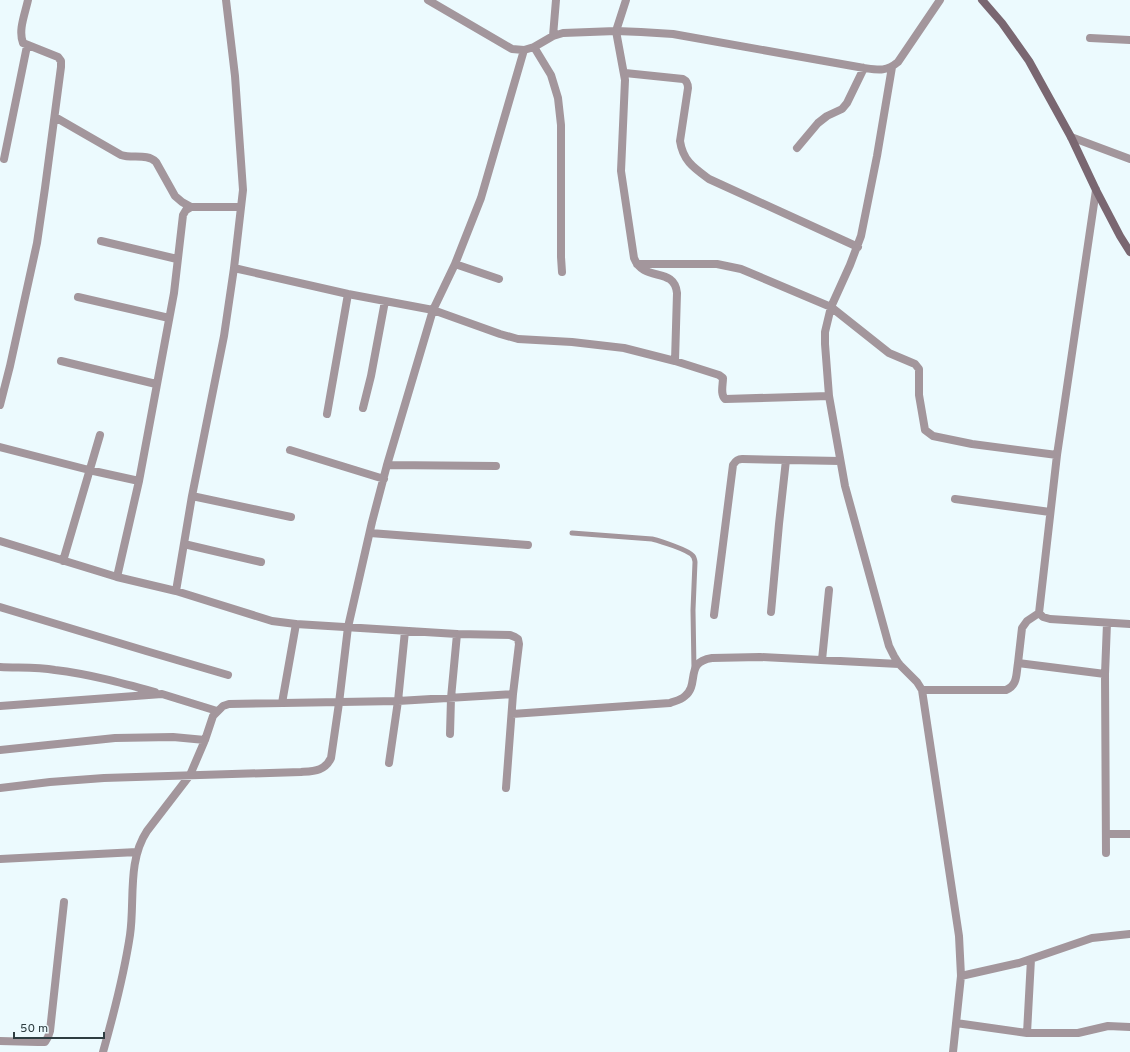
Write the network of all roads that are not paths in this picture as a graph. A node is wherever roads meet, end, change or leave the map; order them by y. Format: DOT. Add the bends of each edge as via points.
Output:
graph roads {
  1 [pos="28,0"];
  2 [pos="226,0"];
  3 [pos="428,0"];
  4 [pos="556,0"];
  5 [pos="626,0"];
  6 [pos="940,0"];
  7 [pos="982,0"];
  8 [pos="616,31"];
  9 [pos="553,36"];
  10 [pos="1090,38"];
  11 [pos="1130,40"];
  12 [pos="27,46"];
  13 [pos="534,47"];
  14 [pos="524,50"];
  15 [pos="892,67"];
  16 [pos="864,68"];
  17 [pos="624,73"];
  18 [pos="55,117"];
  19 [pos="1071,136"];
  20 [pos="797,148"];
  21 [pos="4,159"];
  22 [pos="1130,159"];
  23 [pos="1096,190"];
  24 [pos="191,207"];
  25 [pos="241,207"];
  26 [pos="101,241"];
  27 [pos="858,247"];
  28 [pos="1130,252"];
  29 [pos="177,259"];
  30 [pos="455,264"];
  31 [pos="637,264"];
  32 [pos="234,268"];
  33 [pos="562,272"];
  34 [pos="498,279"];
  35 [pos="348,294"];
  36 [pos="78,298"];
  37 [pos="385,301"];
  38 [pos="831,307"];
  39 [pos="433,310"];
  40 [pos="169,318"];
  41 [pos="62,361"];
  42 [pos="675,361"];
  43 [pos="156,384"];
  44 [pos="829,396"];
  45 [pos="0,405"];
  46 [pos="363,408"];
  47 [pos="327,414"];
  48 [pos="100,435"];
  49 [pos="0,447"];
  50 [pos="290,450"];
  51 [pos="1057,455"];
  52 [pos="786,460"];
  53 [pos="840,461"];
  54 [pos="387,465"];
  55 [pos="496,466"];
  56 [pos="88,470"];
  57 [pos="384,479"];
  58 [pos="139,482"];
  59 [pos="192,496"];
  60 [pos="955,499"];
  61 [pos="1050,512"];
  62 [pos="291,517"];
  63 [pos="572,532"];
  64 [pos="370,533"];
  65 [pos="0,541"];
  66 [pos="184,544"];
  67 [pos="528,545"];
  68 [pos="62,561"];
  69 [pos="261,562"];
  70 [pos="117,577"];
  71 [pos="829,590"];
  72 [pos="176,591"];
  73 [pos="0,607"];
  74 [pos="771,612"];
  75 [pos="1039,612"];
  76 [pos="714,615"];
  77 [pos="1107,623"];
  78 [pos="296,624"];
  79 [pos="1130,624"];
  80 [pos="348,627"];
  81 [pos="404,631"];
  82 [pos="457,634"];
  83 [pos="822,660"];
  84 [pos="1018,663"];
  85 [pos="899,664"];
  86 [pos="0,667"];
  87 [pos="694,670"];
  88 [pos="1105,674"];
  89 [pos="228,675"];
  90 [pos="922,690"];
  91 [pos="162,694"];
  92 [pos="513,694"];
  93 [pos="451,698"];
  94 [pos="398,701"];
  95 [pos="282,703"];
  96 [pos="339,703"];
  97 [pos="0,706"];
  98 [pos="217,711"];
  99 [pos="512,714"];
  100 [pos="450,734"];
  101 [pos="205,740"];
  102 [pos="0,750"];
  103 [pos="389,763"];
  104 [pos="190,776"];
  105 [pos="0,788"];
  106 [pos="506,788"];
  107 [pos="1106,834"];
  108 [pos="1130,834"];
  109 [pos="137,852"];
  110 [pos="1106,854"];
  111 [pos="0,859"];
  112 [pos="64,902"];
  113 [pos="1130,934"];
  114 [pos="1031,959"];
  115 [pos="961,976"];
  116 [pos="956,1023"];
  117 [pos="1130,1027"];
  118 [pos="1027,1033"];
  119 [pos="0,1041"];
  120 [pos="103,1052"];
  121 [pos="953,1052"];
  1 -- 12 [label="street" via="21,35 23,43"];
  2 -- 25 [label="street" via="243,177"];
  3 -- 14 [label="street" via="512,49"];
  4 -- 9 [label="street"];
  5 -- 8 [label="street"];
  6 -- 15 [label="street"];
  7 -- 19 [label="street" via="1002,23 1028,62"];
  8 -- 9 [label="street" via="563,33"];
  8 -- 16 [label="street" via="673,34"];
  8 -- 17 [label="street"];
  9 -- 13 [label="street"];
  10 -- 11 [label="street"];
  12 -- 18 [label="street" via="58,57 61,61"];
  12 -- 21 [label="street"];
  13 -- 14 [label="street"];
  13 -- 33 [label="street" via="551,75 558,98 561,125"];
  14 -- 30 [label="street" via="480,198"];
  15 -- 16 [label="street" via="880,70"];
  15 -- 27 [label="street"];
  16 -- 20 [label="street" via="842,109 818,123"];
  17 -- 27 [label="street" via="686,80 688,88 680,142 685,159 695,169 709,179"];
  17 -- 31 [label="street" via="621,171"];
  18 -- 24 [label="street" via="121,155 153,159 175,196"];
  18 -- 45 [label="street" via="37,243"];
  19 -- 22 [label="street"];
  19 -- 23 [label="street"];
  23 -- 28 [label="street"];
  23 -- 51 [label="street"];
  24 -- 25 [label="street"];
  24 -- 29 [label="street" via="183,215"];
  25 -- 32 [label="street"];
  26 -- 29 [label="street"];
  27 -- 38 [label="street"];
  29 -- 40 [label="street"];
  30 -- 34 [label="street"];
  30 -- 39 [label="street"];
  31 -- 38 [label="street" via="727,265"];
  31 -- 42 [label="street" via="644,270 670,279 676,286"];
  32 -- 35 [label="street"];
  32 -- 59 [label="street" via="224,336"];
  35 -- 37 [label="street"];
  35 -- 47 [label="street"];
  36 -- 40 [label="street"];
  37 -- 39 [label="street"];
  37 -- 46 [label="street"];
  38 -- 44 [label="street" via="825,344"];
  38 -- 51 [label="street" via="889,353 915,364 919,369 919,395 925,430 933,436 972,444"];
  39 -- 42 [label="street" via="518,339 624,348"];
  39 -- 54 [label="street"];
  40 -- 43 [label="street"];
  41 -- 43 [label="street"];
  42 -- 44 [label="street" via="721,376 725,399"];
  43 -- 58 [label="street"];
  44 -- 53 [label="street"];
  48 -- 56 [label="street"];
  49 -- 56 [label="street"];
  50 -- 57 [label="street"];
  51 -- 61 [label="street"];
  52 -- 53 [label="street"];
  52 -- 74 [label="street"];
  52 -- 76 [label="street" via="738,459 733,465"];
  53 -- 85 [label="street" via="849,504 889,646"];
  54 -- 55 [label="street"];
  54 -- 57 [label="street"];
  56 -- 58 [label="street"];
  56 -- 68 [label="street"];
  57 -- 64 [label="street"];
  58 -- 70 [label="street"];
  59 -- 62 [label="street"];
  59 -- 66 [label="street"];
  60 -- 61 [label="street"];
  61 -- 75 [label="street"];
  63 -- 87 [label="lane" via="657,540 694,557"];
  64 -- 67 [label="street"];
  64 -- 80 [label="street"];
  65 -- 68 [label="street"];
  66 -- 69 [label="street"];
  66 -- 72 [label="street"];
  68 -- 70 [label="street"];
  70 -- 72 [label="street"];
  71 -- 83 [label="street"];
  72 -- 78 [label="street" via="272,621"];
  73 -- 89 [label="street"];
  75 -- 77 [label="street" via="1043,617 1050,619"];
  75 -- 84 [label="street" via="1022,628"];
  77 -- 79 [label="street"];
  77 -- 88 [label="street"];
  78 -- 80 [label="street"];
  78 -- 95 [label="street"];
  80 -- 81 [label="street"];
  80 -- 96 [label="street"];
  81 -- 82 [label="street"];
  81 -- 94 [label="street"];
  82 -- 92 [label="street" via="510,635 518,639"];
  82 -- 93 [label="street"];
  83 -- 85 [label="street"];
  83 -- 87 [label="street" via="712,658 705,659"];
  84 -- 88 [label="street"];
  84 -- 90 [label="street" via="1015,683 1012,688 1006,690"];
  85 -- 90 [label="street"];
  86 -- 91 [label="street" via="54,669 105,678"];
  87 -- 99 [label="street" via="686,696 670,703"];
  88 -- 107 [label="street"];
  90 -- 115 [label="street" via="959,936"];
  91 -- 97 [label="street"];
  91 -- 98 [label="street"];
  92 -- 93 [label="street"];
  92 -- 99 [label="street"];
  93 -- 94 [label="street"];
  93 -- 100 [label="street"];
  94 -- 96 [label="street"];
  94 -- 103 [label="street"];
  95 -- 96 [label="street"];
  95 -- 98 [label="street" via="229,704"];
  96 -- 104 [label="street" via="331,758 324,768 301,772"];
  98 -- 101 [label="street"];
  99 -- 106 [label="street"];
  101 -- 102 [label="street" via="173,737 115,738"];
  101 -- 104 [label="street"];
  104 -- 105 [label="street" via="79,780"];
  104 -- 109 [label="street" via="147,831"];
  107 -- 108 [label="street"];
  107 -- 110 [label="street"];
  109 -- 111 [label="street"];
  109 -- 120 [label="street" via="126,961"];
  112 -- 119 [label="street" via="48,1037 45,1042"];
  113 -- 114 [label="street" via="1092,938"];
  114 -- 115 [label="street"];
  114 -- 118 [label="street"];
  115 -- 116 [label="street"];
  116 -- 118 [label="street"];
  116 -- 121 [label="street"];
  117 -- 118 [label="street" via="1108,1026 1078,1033"];
}
